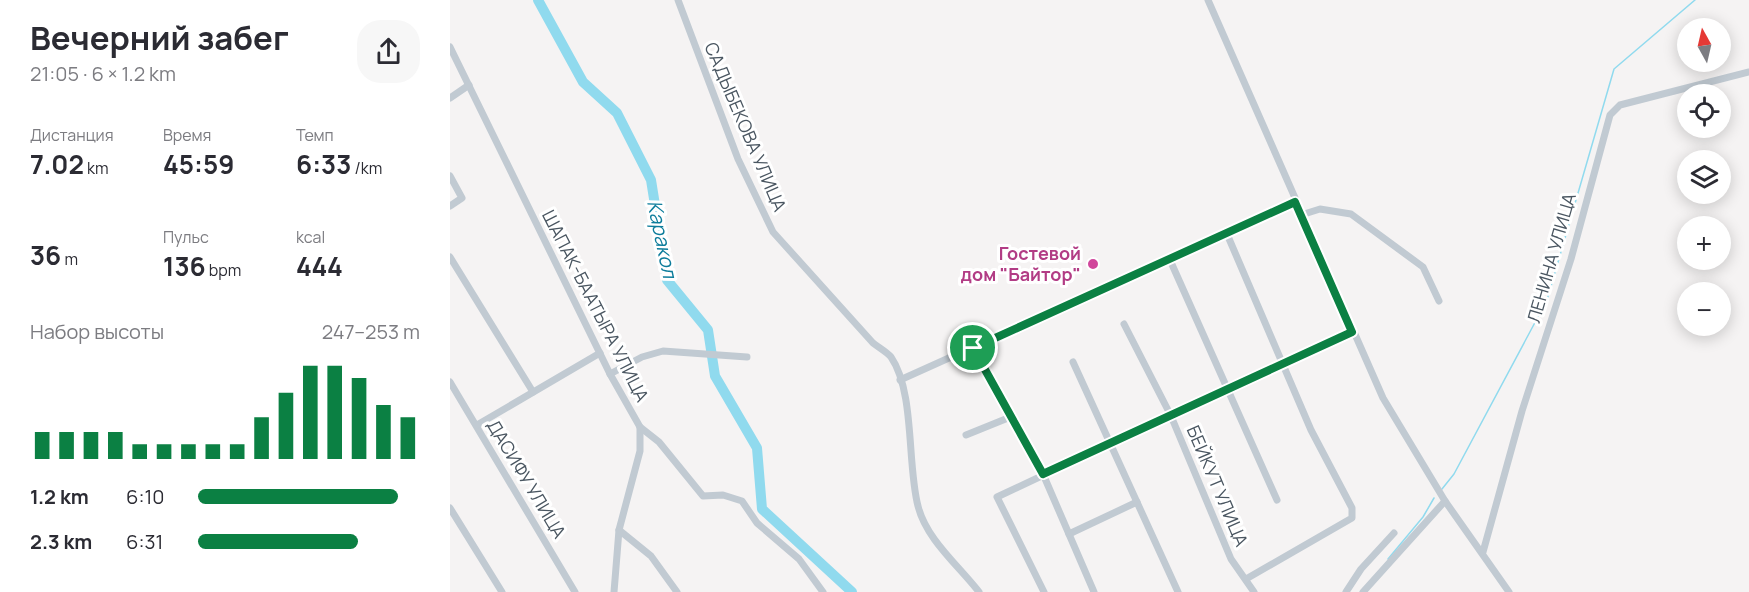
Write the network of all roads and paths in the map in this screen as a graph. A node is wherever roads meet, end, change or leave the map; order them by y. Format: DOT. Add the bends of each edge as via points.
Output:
graph roads {
  1 [pos="678,0"];
  2 [pos="1208,0"];
  3 [pos="450,47"];
  4 [pos="1749,72"];
  5 [pos="469,85"];
  6 [pos="450,98"];
  7 [pos="450,176"];
  8 [pos="1295,202"];
  9 [pos="450,206"];
  10 [pos="1300,215"];
  11 [pos="1227,234"];
  12 [pos="450,258"];
  13 [pos="1170,260"];
  14 [pos="1439,301"];
  15 [pos="1124,324"];
  16 [pos="1352,332"];
  17 [pos="973,348"];
  18 [pos="600,352"];
  19 [pos="747,357"];
  20 [pos="1072,362"];
  21 [pos="1283,364"];
  22 [pos="610,374"];
  23 [pos="900,380"];
  24 [pos="450,382"];
  25 [pos="1226,390"];
  26 [pos="533,392"];
  27 [pos="1013,416"];
  28 [pos="1171,416"];
  29 [pos="477,425"];
  30 [pos="640,427"];
  31 [pos="966,435"];
  32 [pos="1111,443"];
  33 [pos="1043,474"];
  34 [pos="1277,500"];
  35 [pos="1445,501"];
  36 [pos="1137,502"];
  37 [pos="450,508"];
  38 [pos="619,530"];
  39 [pos="1394,533"];
  40 [pos="1069,534"];
  41 [pos="1483,552"];
  42 [pos="1246,579"];
  43 [pos="502,592"];
  44 [pos="575,592"];
  45 [pos="614,592"];
  46 [pos="677,592"];
  47 [pos="823,592"];
  48 [pos="979,592"];
  49 [pos="1044,592"];
  50 [pos="1094,592"];
  51 [pos="1178,592"];
  52 [pos="1254,592"];
  53 [pos="1346,592"];
  54 [pos="1364,592"];
  55 [pos="1509,592"];
  1 -- 23 [label="street, САДЫБЕКОВА УЛИЦА" via="738,159 773,232 890,357"];
  2 -- 8 [label="street"];
  3 -- 5 [label="street, ШАПАК-БААТЫРА УЛИЦА"];
  4 -- 41 [label="street, ЛЕНИНА УЛИЦА" via="1620,105 1610,114"];
  5 -- 6 [label="street"];
  5 -- 18 [label="street, ШАПАК-БААТЫРА УЛИЦА"];
  7 -- 9 [label="street" via="462,198"];
  8 -- 10 [label="street"];
  8 -- 11 [label="street"];
  10 -- 14 [label="street" via="1320,209 1351,214 1423,267"];
  10 -- 16 [label="street"];
  11 -- 13 [label="street"];
  11 -- 21 [label="street"];
  12 -- 26 [label="street"];
  13 -- 17 [label="street"];
  13 -- 25 [label="street"];
  15 -- 28 [label="street, БЕЙКУТ УЛИЦА"];
  16 -- 21 [label="street"];
  16 -- 35 [label="street" via="1387,407"];
  17 -- 23 [label="street"];
  17 -- 27 [label="street"];
  18 -- 22 [label="street, ШАПАК-БААТЫРА УЛИЦА"];
  18 -- 26 [label="street"];
  19 -- 22 [label="street" via="663,351"];
  20 -- 32 [label="street"];
  21 -- 25 [label="street"];
  21 -- 42 [label="street" via="1311,430 1352,508 1352,518"];
  22 -- 30 [label="street, ШАПАК-БААТЫРА УЛИЦА"];
  23 -- 48 [label="street, САДЫБЕКОВА УЛИЦА" via="918,506 926,527"];
  24 -- 29 [label="street, ДАСИФУ УЛИЦА"];
  25 -- 28 [label="street"];
  25 -- 34 [label="street"];
  26 -- 29 [label="street"];
  27 -- 31 [label="street"];
  27 -- 33 [label="street"];
  28 -- 32 [label="street"];
  28 -- 42 [label="street, БЕЙКУТ УЛИЦА" via="1231,559"];
  29 -- 44 [label="street, ДАСИФУ УЛИЦА"];
  30 -- 38 [label="street, ШАПАК-БААТЫРА УЛИЦА" via="640,451"];
  30 -- 47 [label="street" via="659,442 703,496 723,495 742,501 757,523 799,559"];
  32 -- 33 [label="street"];
  32 -- 36 [label="street"];
  33 -- 40 [label="street"];
  33 -- 49 [label="street" via="997,497"];
  35 -- 41 [label="street"];
  35 -- 54 [label="street"];
  36 -- 40 [label="street"];
  36 -- 51 [label="street"];
  37 -- 43 [label="street"];
  38 -- 45 [label="street, ШАПАК-БААТЫРА УЛИЦА"];
  38 -- 46 [label="street" via="651,556"];
  39 -- 53 [label="street"];
  40 -- 50 [label="street"];
  41 -- 55 [label="street"];
  42 -- 52 [label="street, БЕЙКУТ УЛИЦА"];
}
